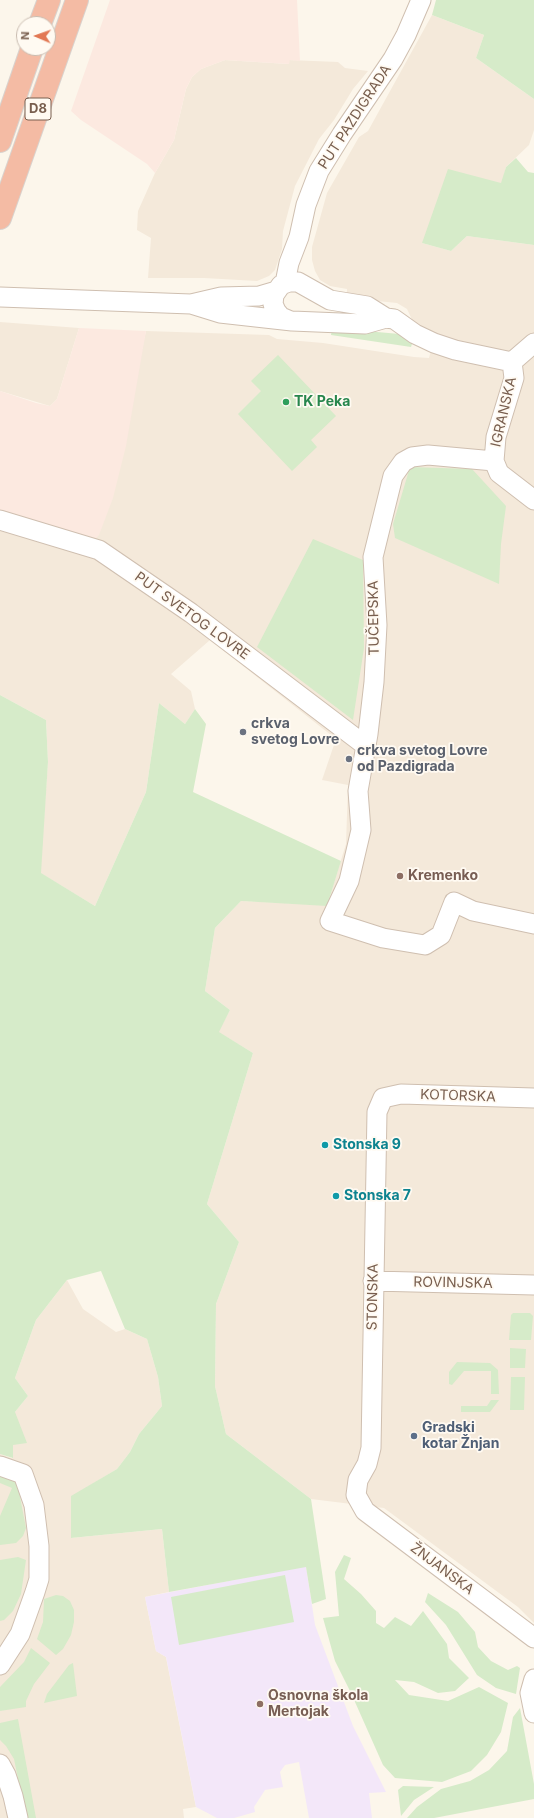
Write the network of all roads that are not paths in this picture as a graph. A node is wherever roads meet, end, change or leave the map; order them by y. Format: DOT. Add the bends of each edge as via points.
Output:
graph roads {
  1 [pos="77,0"];
  2 [pos="421,0"];
  3 [pos="29,56"];
  4 [pos="0,141"];
  5 [pos="0,218"];
  6 [pos="293,286"];
  7 [pos="0,297"];
  8 [pos="191,304"];
  9 [pos="386,318"];
  10 [pos="292,320"];
  11 [pos="534,343"];
  12 [pos="512,362"];
  13 [pos="494,462"];
  14 [pos="534,500"];
  15 [pos="0,520"];
  16 [pos="366,746"];
  17 [pos="534,924"];
  18 [pos="383,1098"];
  19 [pos="534,1098"];
  20 [pos="373,1281"];
  21 [pos="534,1285"];
  22 [pos="0,1466"];
  23 [pos="356,1495"];
  24 [pos="534,1638"];
  25 [pos="0,1665"];
  26 [pos="534,1679"];
  27 [pos="534,1713"];
  28 [pos="0,1764"];
  29 [pos="18,1818"];
  1 -- 5 [label="highway, D8"];
  2 -- 6 [label="street, PUT PAZDIGRADA" via="393,59 319,171 289,263"];
  3 -- 4 [label="highway, D8"];
  6 -- 8 [label="street" via="258,296 221,297"];
  6 -- 9 [label="street" via="330,300 367,306"];
  6 -- 10 [label="street" via="273,299 278,314"];
  6 -- 10 [label="street" via="313,301 307,315"];
  7 -- 8 [label="street"];
  8 -- 10 [label="street" via="220,313"];
  9 -- 10 [label="street" via="365,324"];
  9 -- 12 [label="street" via="394,319 434,344"];
  11 -- 12 [label="street"];
  12 -- 13 [label="street, IGRANSKA" via="514,378 496,436"];
  13 -- 14 [label="street" via="500,473"];
  13 -- 16 [label="street, TUČEPSKA" via="428,455 412,457 404,462 393,476 373,557 377,625 374,682"];
  15 -- 16 [label="street, PUT SVETOG LOVRE" via="99,550 190,613"];
  16 -- 17 [label="street, TUČEPSKA" via="358,790 361,830 349,881 330,921 383,938 424,945 441,934 454,902 473,911"];
  18 -- 19 [label="street, KOTORSKA" via="401,1094"];
  18 -- 20 [label="street, STONSKA" via="377,1112"];
  20 -- 21 [label="street, ROVINJSKA"];
  20 -- 23 [label="street, STONSKA" via="371,1448 368,1464 358,1480"];
  22 -- 25 [label="street" via="23,1474 34,1505 39,1546 39,1579 20,1634"];
  23 -- 24 [label="street, ŽNJANSKA" via="365,1511"];
  26 -- 27 [label="street" via="530,1693"];
  28 -- 29 [label="street" via="6,1775"];
}
